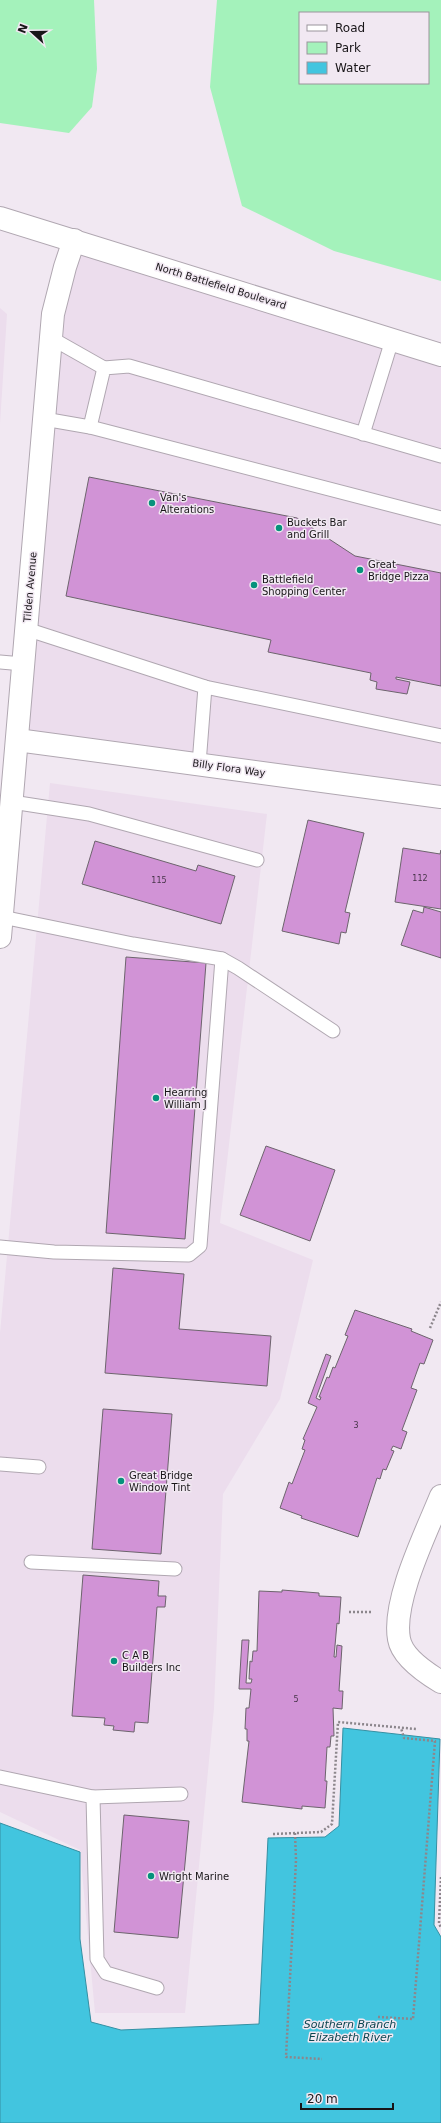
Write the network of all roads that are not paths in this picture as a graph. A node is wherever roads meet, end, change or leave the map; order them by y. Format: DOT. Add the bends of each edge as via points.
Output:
graph roads {
  1 [pos="0,218"];
  2 [pos="74,240"];
  3 [pos="51,338"];
  4 [pos="392,340"];
  5 [pos="441,355"];
  6 [pos="104,368"];
  7 [pos="44,419"];
  8 [pos="90,427"];
  9 [pos="363,434"];
  10 [pos="441,456"];
  11 [pos="441,518"];
  12 [pos="26,629"];
  13 [pos="0,662"];
  14 [pos="23,664"];
  15 [pos="205,687"];
  16 [pos="441,736"];
  17 [pos="17,740"];
  18 [pos="199,764"];
  19 [pos="7,777"];
  20 [pos="441,798"];
  21 [pos="12,802"];
  22 [pos="257,860"];
  23 [pos="1,915"];
  24 [pos="222,959"];
  25 [pos="333,1031"];
  26 [pos="0,1247"];
  27 [pos="0,1464"];
  28 [pos="38,1467"];
  29 [pos="441,1496"];
  30 [pos="31,1562"];
  31 [pos="175,1569"];
  32 [pos="441,1682"];
  33 [pos="0,1777"];
  34 [pos="181,1794"];
  35 [pos="93,1796"];
  36 [pos="157,1988"];
  1 -- 2 [label="street, North Battlefield Boulevard"];
  2 -- 3 [label="street, Tilden Avenue" via="53,314"];
  2 -- 4 [label="street, North Battlefield Boulevard"];
  3 -- 6 [label="lane"];
  3 -- 7 [label="street, Tilden Avenue"];
  4 -- 5 [label="street, North Battlefield Boulevard"];
  4 -- 9 [label="lane"];
  6 -- 8 [label="lane"];
  6 -- 9 [label="lane" via="129,366"];
  7 -- 8 [label="lane"];
  7 -- 12 [label="street, Tilden Avenue"];
  8 -- 11 [label="lane"];
  9 -- 10 [label="lane"];
  12 -- 14 [label="street, Tilden Avenue"];
  12 -- 15 [label="lane"];
  13 -- 14 [label="lane"];
  14 -- 17 [label="street, Tilden Avenue"];
  15 -- 16 [label="lane"];
  15 -- 18 [label="lane"];
  17 -- 18 [label="street, Billy Flora Way"];
  17 -- 19 [label="street, Tilden Avenue"];
  18 -- 20 [label="street, Billy Flora Way"];
  19 -- 21 [label="street, Tilden Avenue"];
  21 -- 22 [label="lane" via="89,814"];
  21 -- 23 [label="street, Tilden Avenue"];
  23 -- 24 [label="lane" via="134,944"];
  24 -- 25 [label="lane"];
  24 -- 26 [label="lane" via="200,1246 189,1255 54,1252"];
  27 -- 28 [label="lane"];
  29 -- 32 [label="street" via="401,1598 399,1640 412,1662"];
  30 -- 31 [label="lane"];
  33 -- 35 [label="lane"];
  34 -- 35 [label="lane"];
  35 -- 36 [label="lane" via="97,1959 106,1973"];
}
